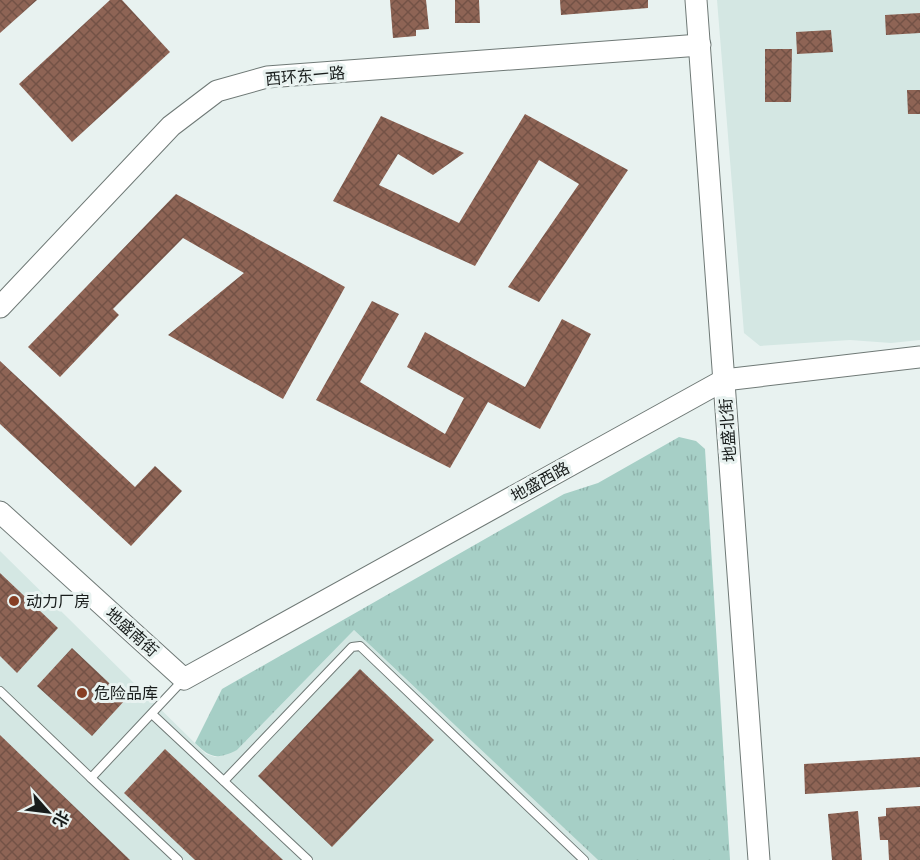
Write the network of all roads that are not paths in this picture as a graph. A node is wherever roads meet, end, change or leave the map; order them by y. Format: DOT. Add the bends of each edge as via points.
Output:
graph roads {
  1 [pos="696,0"];
  2 [pos="700,45"];
  3 [pos="0,308"];
  4 [pos="920,357"];
  5 [pos="724,380"];
  6 [pos="0,512"];
  7 [pos="184,679"];
  8 [pos="0,691"];
  9 [pos="152,714"];
  10 [pos="91,778"];
  11 [pos="224,781"];
  12 [pos="178,860"];
  13 [pos="308,860"];
  14 [pos="584,860"];
  15 [pos="759,860"];
  1 -- 2 [label="street, 地盛北街"];
  2 -- 3 [label="street, 西环东一路" via="267,77 217,91 171,126"];
  2 -- 5 [label="street, 地盛北街"];
  4 -- 5 [label="street, 地盛西路"];
  5 -- 7 [label="street, 地盛西路"];
  5 -- 15 [label="street, 地盛北街"];
  6 -- 7 [label="street, 地盛南街"];
  7 -- 9 [label="lane"];
  8 -- 10 [label="lane"];
  9 -- 10 [label="lane"];
  9 -- 11 [label="lane"];
  10 -- 12 [label="lane"];
  11 -- 13 [label="lane"];
  11 -- 14 [label="lane" via="352,647 360,646"];
}
